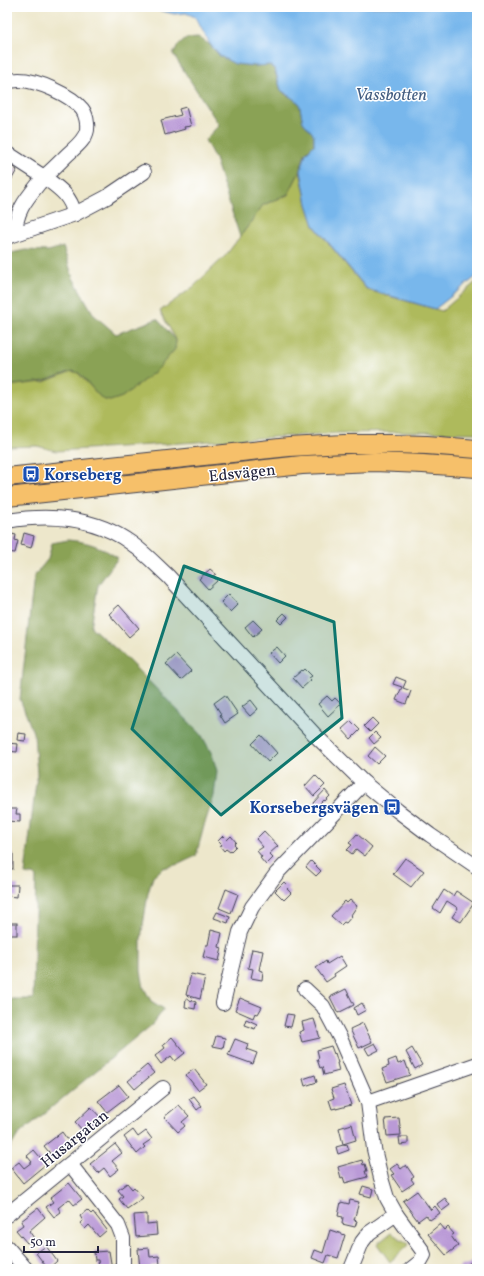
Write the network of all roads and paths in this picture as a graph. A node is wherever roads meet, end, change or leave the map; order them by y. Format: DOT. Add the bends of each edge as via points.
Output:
graph roads {
  1 [pos="7,82"];
  2 [pos="7,153"];
  3 [pos="144,172"];
  4 [pos="44,177"];
  5 [pos="75,214"];
  6 [pos="12,235"];
  7 [pos="477,449"];
  8 [pos="477,468"];
  9 [pos="7,477"];
  10 [pos="7,497"];
  11 [pos="7,521"];
  12 [pos="364,783"];
  13 [pos="477,867"];
  14 [pos="305,989"];
  15 [pos="223,1002"];
  16 [pos="477,1064"];
  17 [pos="163,1088"];
  18 [pos="368,1102"];
  19 [pos="70,1164"];
  20 [pos="396,1214"];
  21 [pos="7,1215"];
  22 [pos="7,1247"];
  23 [pos="26,1269"];
  24 [pos="123,1269"];
  25 [pos="351,1269"];
  26 [pos="411,1269"];
  1 -- 4 [label="street" via="19,80 48,86 82,109 87,120 84,137"];
  2 -- 4 [label="street"];
  3 -- 5 [label="street" via="107,197"];
  4 -- 5 [label="street" via="63,191 72,203"];
  4 -- 6 [label="street" via="22,206"];
  5 -- 6 [label="street"];
  7 -- 9 [label="main road, Edsvägen" via="391,444 289,447"];
  8 -- 10 [label="main road, Edsvägen" via="381,462 302,465"];
  11 -- 12 [label="street" via="53,518 76,520 99,526 131,543 168,576 314,734"];
  12 -- 13 [label="street" via="430,835"];
  12 -- 15 [label="street" via="277,872 252,907 240,932"];
  14 -- 18 [label="street" via="323,1006"];
  16 -- 18 [label="street"];
  17 -- 19 [label="street, Husargatan"];
  18 -- 20 [label="street" via="374,1149 381,1178 387,1198"];
  19 -- 21 [label="street, Husargatan"];
  19 -- 24 [label="street" via="118,1225 123,1238"];
  20 -- 25 [label="street" via="369,1233 362,1242"];
  20 -- 26 [label="street" via="424,1255"];
  22 -- 23 [label="street"];
}
